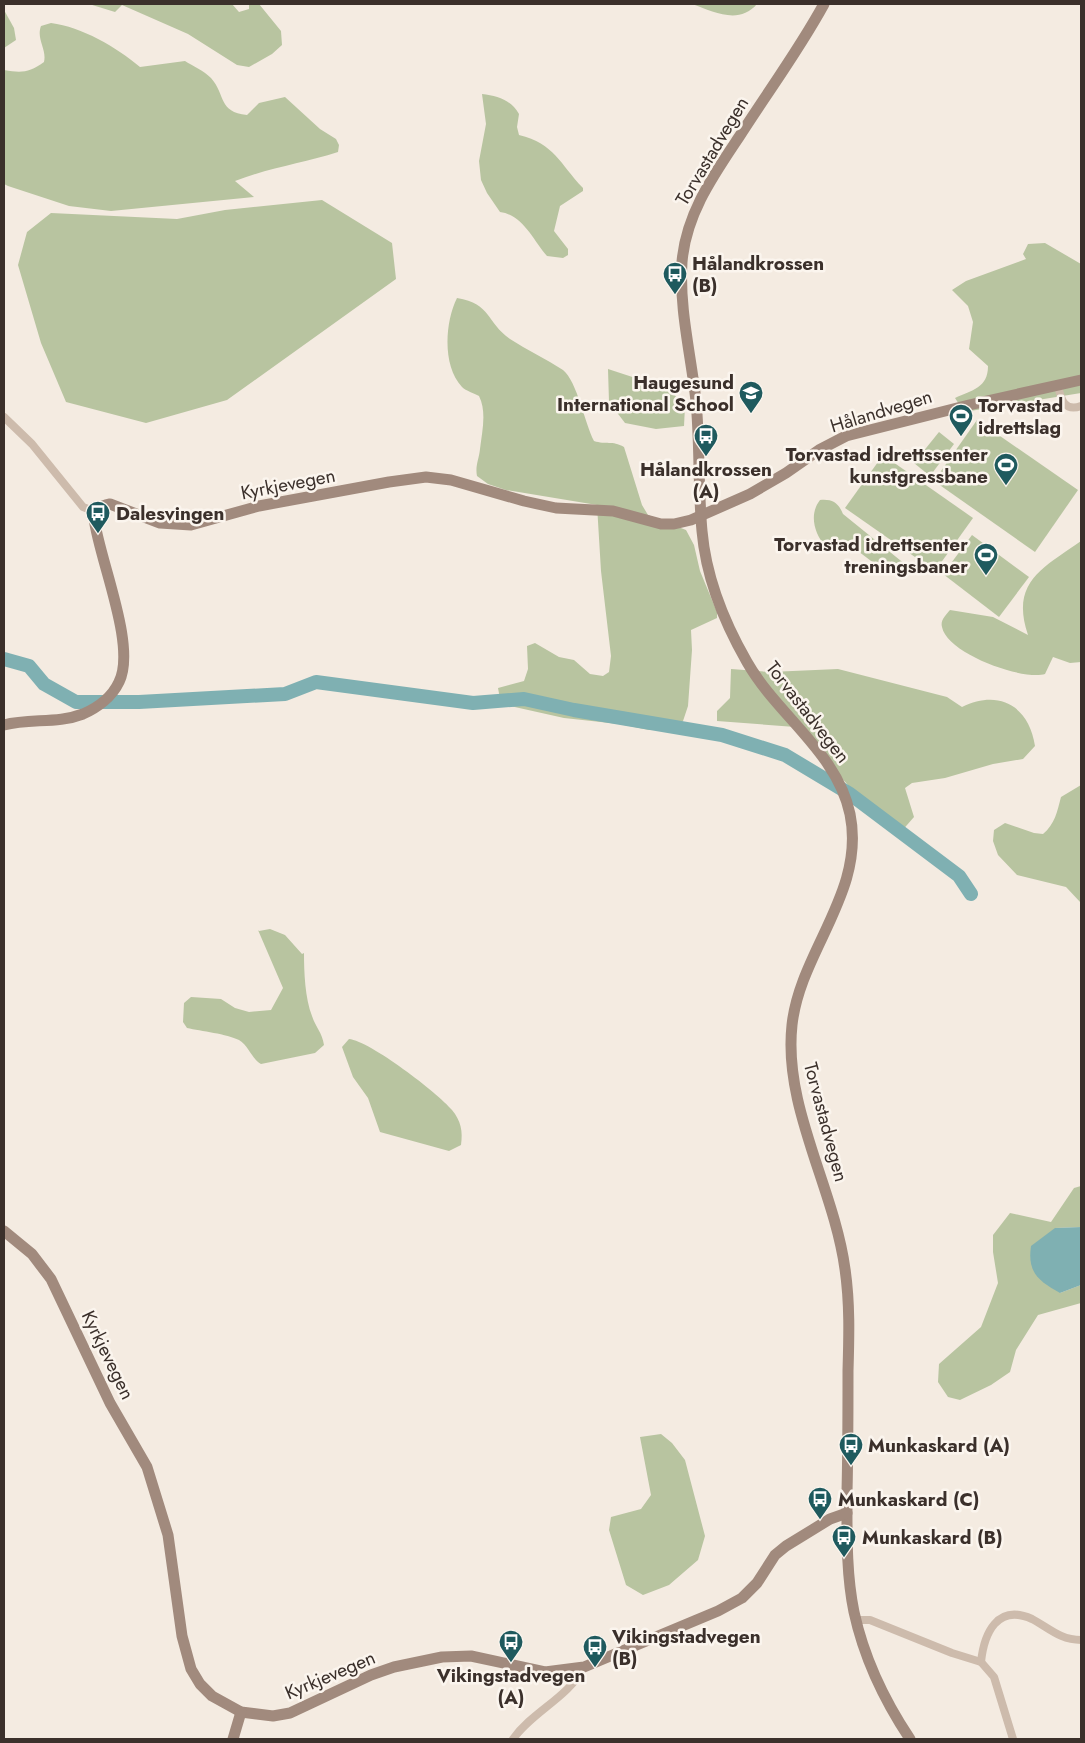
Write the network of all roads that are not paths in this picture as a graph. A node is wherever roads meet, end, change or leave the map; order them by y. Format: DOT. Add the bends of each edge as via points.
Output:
graph roads {
  1 [pos="824,4"];
  2 [pos="1081,380"];
  3 [pos="1058,386"];
  4 [pos="1081,406"];
  5 [pos="4,417"];
  6 [pos="96,512"];
  7 [pos="701,515"];
  8 [pos="4,725"];
  9 [pos="4,1231"];
  10 [pos="847,1513"];
  11 [pos="856,1620"];
  12 [pos="1081,1640"];
  13 [pos="981,1662"];
  14 [pos="584,1666"];
  15 [pos="241,1712"];
  16 [pos="233,1739"];
  17 [pos="513,1739"];
  18 [pos="910,1739"];
  19 [pos="1012,1739"];
  1 -- 7 [label="main road, Torvastadvegen" via="710,182 694,212 686,238 682,280 698,421"];
  2 -- 3 [label="main road, Hålandvegen"];
  3 -- 4 [label="street" via="1066,406"];
  3 -- 7 [label="main road, Hålandvegen" via="969,404 852,434 819,450 760,488"];
  5 -- 6 [label="street" via="32,444 83,506"];
  6 -- 7 [label="main road, Kyrkjevegen" via="103,505 110,504 160,523 192,525 259,506 426,477 452,480 556,508 613,511 661,524 686,522"];
  6 -- 8 [label="main road" via="96,532 123,646 124,665 120,682 99,706 82,714 65,719"];
  7 -- 10 [label="main road, Torvastadvegen" via="712,582 733,636 767,692 832,770 844,792 851,819 853,847 848,876 800,984 791,1042 796,1092 846,1272 849,1329"];
  9 -- 15 [label="main road, Kyrkjevegen" via="32,1254 51,1279 110,1403 148,1467 168,1535 182,1636 191,1669 212,1696"];
  10 -- 11 [label="main road, Torvastadvegen" via="849,1578"];
  10 -- 14 [label="main road, Kyrkjevegen" via="830,1519 786,1546 742,1598"];
  11 -- 13 [label="street" via="870,1620"];
  11 -- 18 [label="main road, Torvastadvegen" via="875,1676"];
  12 -- 13 [label="street" via="1061,1637 1031,1619 1017,1615 999,1618 991,1626"];
  13 -- 19 [label="street" via="994,1677"];
  14 -- 15 [label="main road, Kyrkjevegen" via="545,1672 471,1656 442,1657 371,1675 290,1713 260,1716"];
  14 -- 17 [label="street" via="573,1685 521,1728"];
  15 -- 16 [label="main road"];
}
